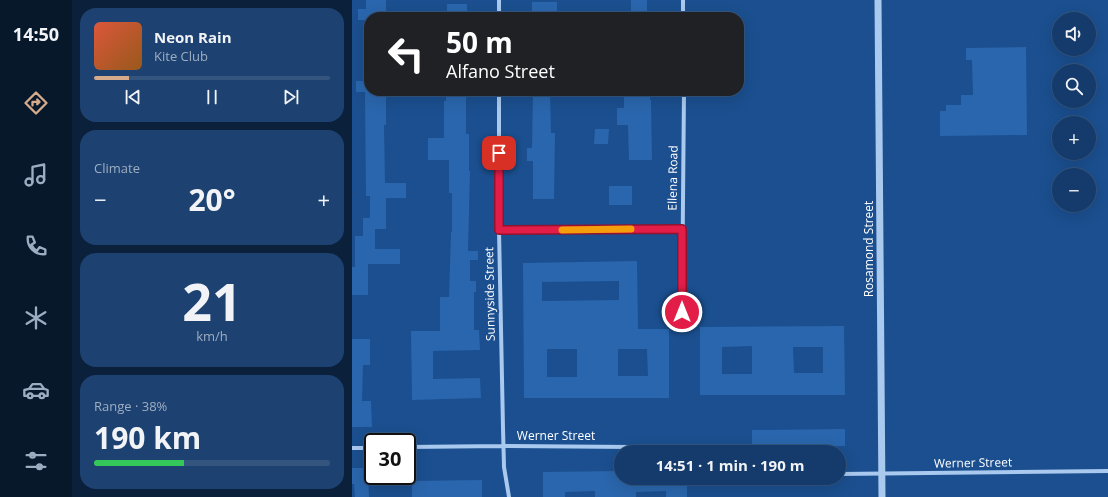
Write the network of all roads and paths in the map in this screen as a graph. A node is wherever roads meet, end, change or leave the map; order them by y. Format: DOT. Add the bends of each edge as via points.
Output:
graph roads {
  1 [pos="499,0"];
  2 [pos="683,0"];
  3 [pos="878,0"];
  4 [pos="499,12"];
  5 [pos="683,12"];
  6 [pos="499,96"];
  7 [pos="684,96"];
  8 [pos="682,229"];
  9 [pos="499,230"];
  10 [pos="682,312"];
  11 [pos="503,446"];
  12 [pos="416,447"];
  13 [pos="614,447"];
  14 [pos="352,448"];
  15 [pos="364,448"];
  16 [pos="1108,471"];
  17 [pos="846,474"];
  18 [pos="882,474"];
  19 [pos="509,497"];
  20 [pos="882,497"];
  1 -- 4 [label="street"];
  2 -- 5 [label="street"];
  3 -- 18 [label="street, Rosamond Street"];
  6 -- 9 [label="street, Sunnyside Street"];
  7 -- 8 [label="street, Ellena Road"];
  8 -- 9 [label="street"];
  8 -- 10 [label="street, Ellena Road"];
  9 -- 11 [label="street, Sunnyside Street"];
  11 -- 12 [label="street, Werner Street"];
  11 -- 13 [label="street, Werner Street"];
  11 -- 19 [label="street, Sunnyside Street"];
  14 -- 15 [label="street"];
  16 -- 18 [label="street, Werner Street"];
  17 -- 18 [label="street, Werner Street"];
  18 -- 20 [label="street, Rosamond Street"];
}
